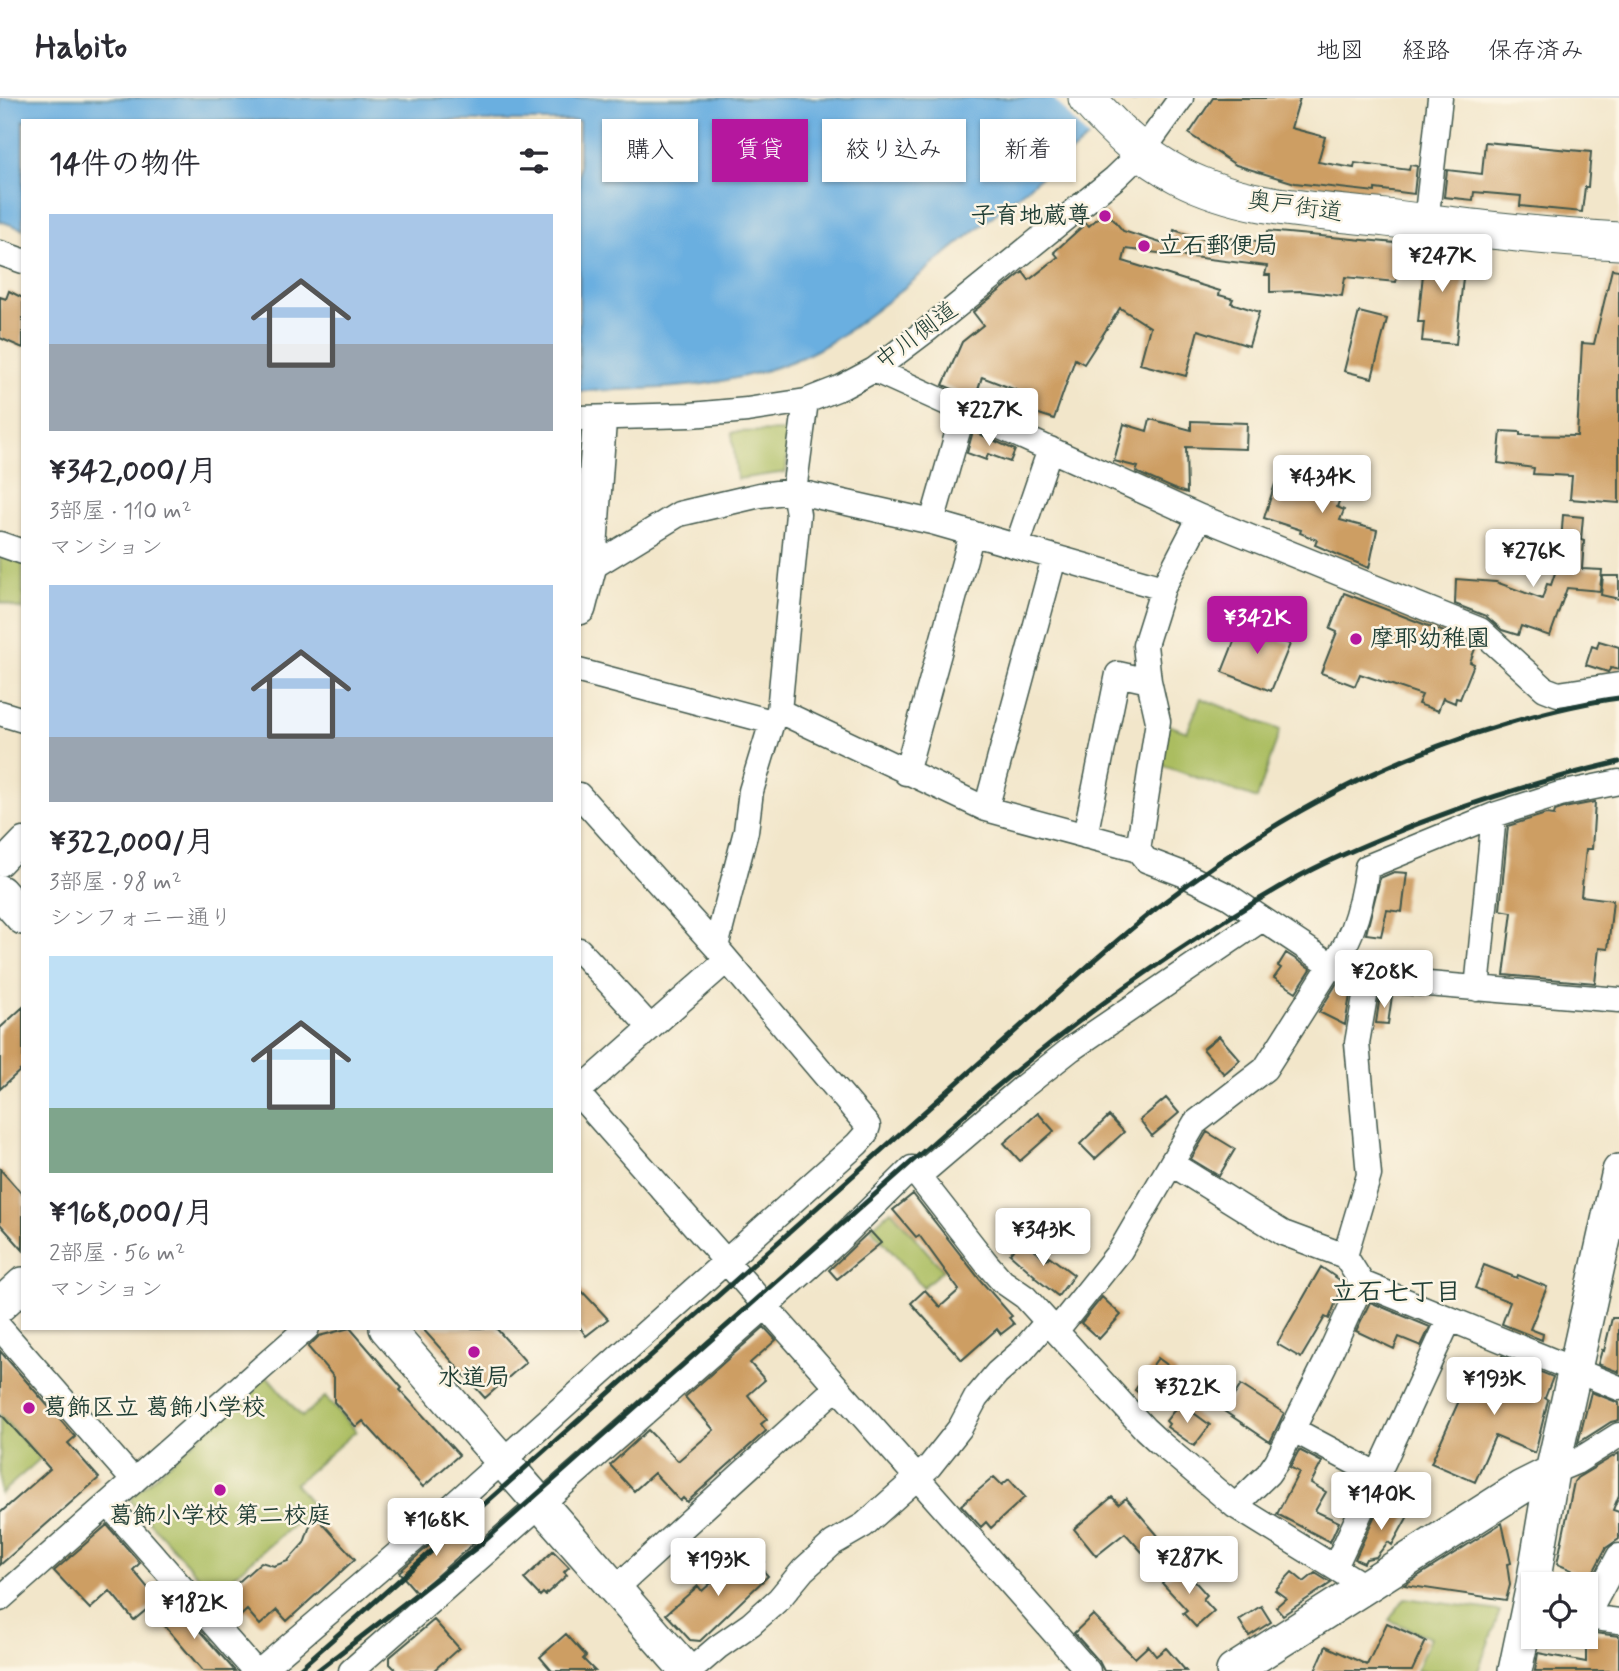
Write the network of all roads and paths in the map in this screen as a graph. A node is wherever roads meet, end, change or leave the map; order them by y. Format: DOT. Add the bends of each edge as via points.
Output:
graph roads {
  1 [pos="1087,98"];
  2 [pos="1181,98"];
  3 [pos="1440,98"];
  4 [pos="1129,141"];
  5 [pos="1426,223"];
  6 [pos="1619,241"];
  7 [pos="0,253"];
  8 [pos="21,260"];
  9 [pos="874,370"];
  10 [pos="806,401"];
  11 [pos="964,410"];
  12 [pos="592,422"];
  13 [pos="1051,449"];
  14 [pos="794,491"];
  15 [pos="1200,516"];
  16 [pos="932,522"];
  17 [pos="972,533"];
  18 [pos="0,544"];
  19 [pos="1017,546"];
  20 [pos="21,551"];
  21 [pos="1054,558"];
  22 [pos="589,569"];
  23 [pos="1163,588"];
  24 [pos="581,600"];
  25 [pos="581,671"];
  26 [pos="1149,681"];
  27 [pos="1619,685"];
  28 [pos="0,713"];
  29 [pos="776,717"];
  30 [pos="21,719"];
  31 [pos="906,773"];
  32 [pos="1619,782"];
  33 [pos="986,809"];
  34 [pos="584,812"];
  35 [pos="1494,815"];
  36 [pos="1085,836"];
  37 [pos="21,841"];
  38 [pos="1138,850"];
  39 [pos="0,864"];
  40 [pos="0,892"];
  41 [pos="21,916"];
  42 [pos="1262,919"];
  43 [pos="581,952"];
  44 [pos="721,954"];
  45 [pos="1333,966"];
  46 [pos="1368,979"];
  47 [pos="1477,989"];
  48 [pos="1619,1000"];
  49 [pos="649,1026"];
  50 [pos="581,1091"];
  51 [pos="581,1095"];
  52 [pos="1172,1164"];
  53 [pos="916,1171"];
  54 [pos="1618,1183"];
  55 [pos="1612,1236"];
  56 [pos="1345,1256"];
  57 [pos="726,1260"];
  58 [pos="1362,1283"];
  59 [pos="21,1286"];
  60 [pos="0,1305"];
  61 [pos="766,1306"];
  62 [pos="1449,1320"];
  63 [pos="1052,1327"];
  64 [pos="0,1328"];
  65 [pos="305,1330"];
  66 [pos="388,1330"];
  67 [pos="1575,1371"];
  68 [pos="837,1387"];
  69 [pos="1619,1388"];
  70 [pos="1292,1429"];
  71 [pos="1619,1435"];
  72 [pos="502,1461"];
  73 [pos="1552,1472"];
  74 [pos="1376,1474"];
  75 [pos="916,1478"];
  76 [pos="134,1481"];
  77 [pos="540,1503"];
  78 [pos="108,1504"];
  79 [pos="1235,1506"];
  80 [pos="1619,1556"];
  81 [pos="1335,1567"];
  82 [pos="1536,1572"];
  83 [pos="1366,1587"];
  84 [pos="615,1589"];
  85 [pos="1598,1595"];
  86 [pos="0,1599"];
  87 [pos="1598,1618"];
  88 [pos="1619,1621"];
  89 [pos="1521,1645"];
  90 [pos="258,1671"];
  91 [pos="351,1671"];
  92 [pos="689,1671"];
  93 [pos="1088,1671"];
  94 [pos="1233,1671"];
  95 [pos="1515,1671"];
  1 -- 4 [label="main road, 奥戸街道"];
  2 -- 4 [label="street, 中川側道"];
  3 -- 5 [label="street"];
  4 -- 5 [label="main road, 奥戸街道" via="1180,177 1242,201"];
  4 -- 9 [label="street, 中川側道" via="1115,178"];
  5 -- 6 [label="main road, 奥戸街道"];
  7 -- 8 [label="street"];
  9 -- 10 [label="street, 中川側道"];
  9 -- 11 [label="street"];
  10 -- 12 [label="street, 中川側道"];
  10 -- 14 [label="street"];
  11 -- 13 [label="street"];
  11 -- 16 [label="street"];
  12 -- 22 [label="street"];
  13 -- 15 [label="street"];
  13 -- 19 [label="street"];
  14 -- 16 [label="street"];
  14 -- 22 [label="street" via="679,513"];
  14 -- 29 [label="street" via="798,514"];
  15 -- 23 [label="street"];
  15 -- 27 [label="street" via="1480,629 1545,689 1558,694"];
  16 -- 17 [label="street"];
  17 -- 19 [label="street"];
  17 -- 31 [label="street"];
  18 -- 20 [label="street"];
  19 -- 21 [label="street"];
  21 -- 23 [label="street"];
  21 -- 33 [label="street"];
  22 -- 24 [label="street"];
  23 -- 26 [label="street" via="1145,645"];
  25 -- 29 [label="street"];
  26 -- 36 [label="street" via="1118,674"];
  26 -- 38 [label="street" via="1158,721"];
  28 -- 30 [label="street"];
  29 -- 31 [label="street"];
  29 -- 44 [label="street" via="751,790"];
  31 -- 33 [label="street"];
  32 -- 35 [label="street"];
  33 -- 36 [label="street"];
  34 -- 44 [label="street"];
  35 -- 45 [label="street" via="1367,867 1362,902"];
  35 -- 47 [label="street"];
  36 -- 38 [label="street"];
  37 -- 39 [label="street"];
  38 -- 42 [label="street" via="1146,860 1228,896"];
  40 -- 41 [label="street"];
  42 -- 45 [label="street"];
  42 -- 53 [label="street" via="1071,1049"];
  43 -- 49 [label="street"];
  44 -- 49 [label="street"];
  44 -- 57 [label="street" via="868,1126 857,1144"];
  45 -- 46 [label="street"];
  45 -- 52 [label="street" via="1265,1069 1195,1123"];
  46 -- 47 [label="street"];
  46 -- 56 [label="street" via="1357,1043 1369,1175"];
  47 -- 48 [label="street"];
  49 -- 50 [label="street"];
  51 -- 57 [label="street"];
  52 -- 56 [label="street" via="1283,1233"];
  52 -- 63 [label="street" via="1120,1251"];
  53 -- 61 [label="street"];
  53 -- 63 [label="street" via="987,1264"];
  54 -- 55 [label="street"];
  55 -- 67 [label="street"];
  56 -- 58 [label="street"];
  57 -- 61 [label="street"];
  57 -- 72 [label="street"];
  58 -- 62 [label="street"];
  58 -- 70 [label="street"];
  59 -- 60 [label="street"];
  61 -- 68 [label="street"];
  61 -- 77 [label="street"];
  62 -- 67 [label="street"];
  62 -- 74 [label="street"];
  63 -- 75 [label="street" via="997,1373 960,1428"];
  63 -- 79 [label="street" via="1145,1429"];
  64 -- 76 [label="street"];
  65 -- 76 [label="street"];
  66 -- 72 [label="street"];
  67 -- 69 [label="street"];
  67 -- 73 [label="street"];
  68 -- 75 [label="street"];
  68 -- 84 [label="street"];
  70 -- 74 [label="street"];
  70 -- 79 [label="street" via="1268,1474"];
  71 -- 73 [label="street"];
  72 -- 77 [label="street"];
  72 -- 90 [label="street"];
  73 -- 82 [label="street"];
  73 -- 83 [label="street"];
  74 -- 81 [label="street"];
  75 -- 92 [label="street" via="864,1525 833,1543 751,1624"];
  75 -- 93 [label="street"];
  76 -- 78 [label="street"];
  77 -- 84 [label="street"];
  77 -- 91 [label="street"];
  78 -- 86 [label="street"];
  78 -- 90 [label="street"];
  79 -- 81 [label="street"];
  80 -- 85 [label="street"];
  81 -- 83 [label="street"];
  83 -- 94 [label="street"];
  84 -- 92 [label="street"];
  87 -- 88 [label="street"];
  89 -- 95 [label="street"];
}
